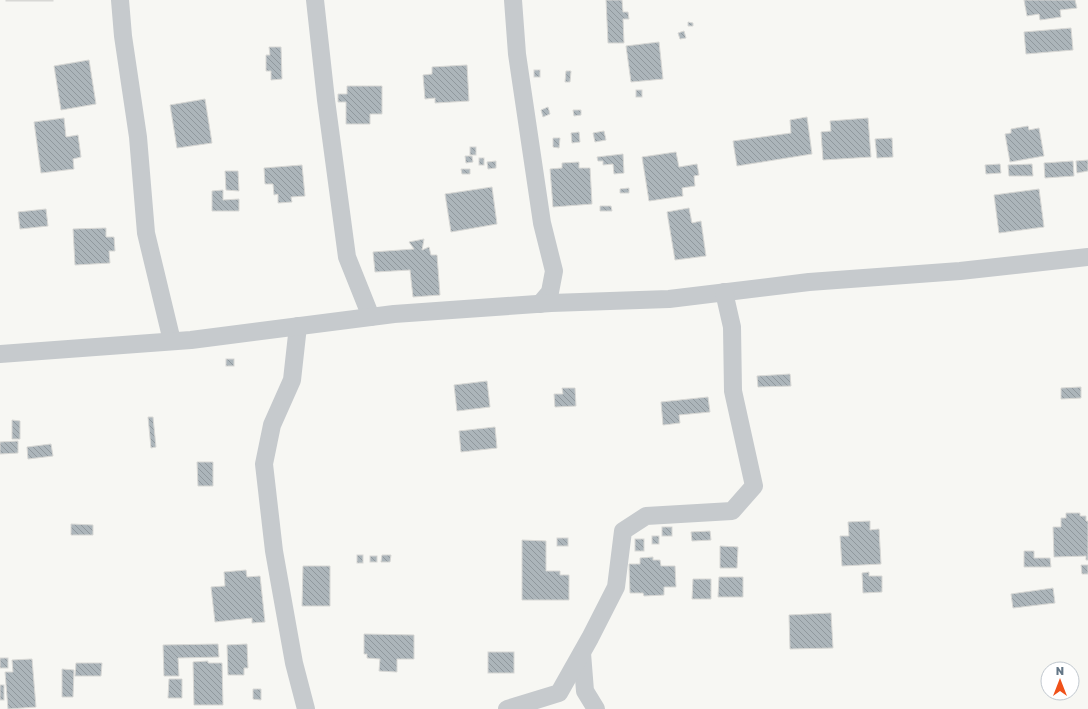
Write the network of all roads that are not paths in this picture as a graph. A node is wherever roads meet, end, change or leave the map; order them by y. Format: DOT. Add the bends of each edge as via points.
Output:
graph roads {
  1 [pos="120,0"];
  2 [pos="315,0"];
  3 [pos="513,0"];
  4 [pos="1088,257"];
  5 [pos="724,292"];
  6 [pos="540,304"];
  7 [pos="371,317"];
  8 [pos="298,326"];
  9 [pos="172,341"];
  10 [pos="0,354"];
  11 [pos="582,653"];
  12 [pos="306,709"];
  13 [pos="507,709"];
  14 [pos="596,709"];
  1 -- 9 [label="street" via="138,137 146,233"];
  2 -- 7 [label="street" via="348,257"];
  3 -- 6 [label="street" via="517,54 542,223 554,271 550,292"];
  4 -- 5 [label="street"];
  5 -- 6 [label="street" via="669,299"];
  5 -- 11 [label="street" via="732,327 733,391 754,486 732,510 646,516 624,531 616,586"];
  6 -- 7 [label="street"];
  7 -- 8 [label="street"];
  8 -- 9 [label="street"];
  8 -- 12 [label="street" via="292,380 272,425 264,464 274,551 294,663"];
  9 -- 10 [label="street"];
  11 -- 13 [label="street" via="559,693"];
  11 -- 14 [label="street" via="585,691"];
}
